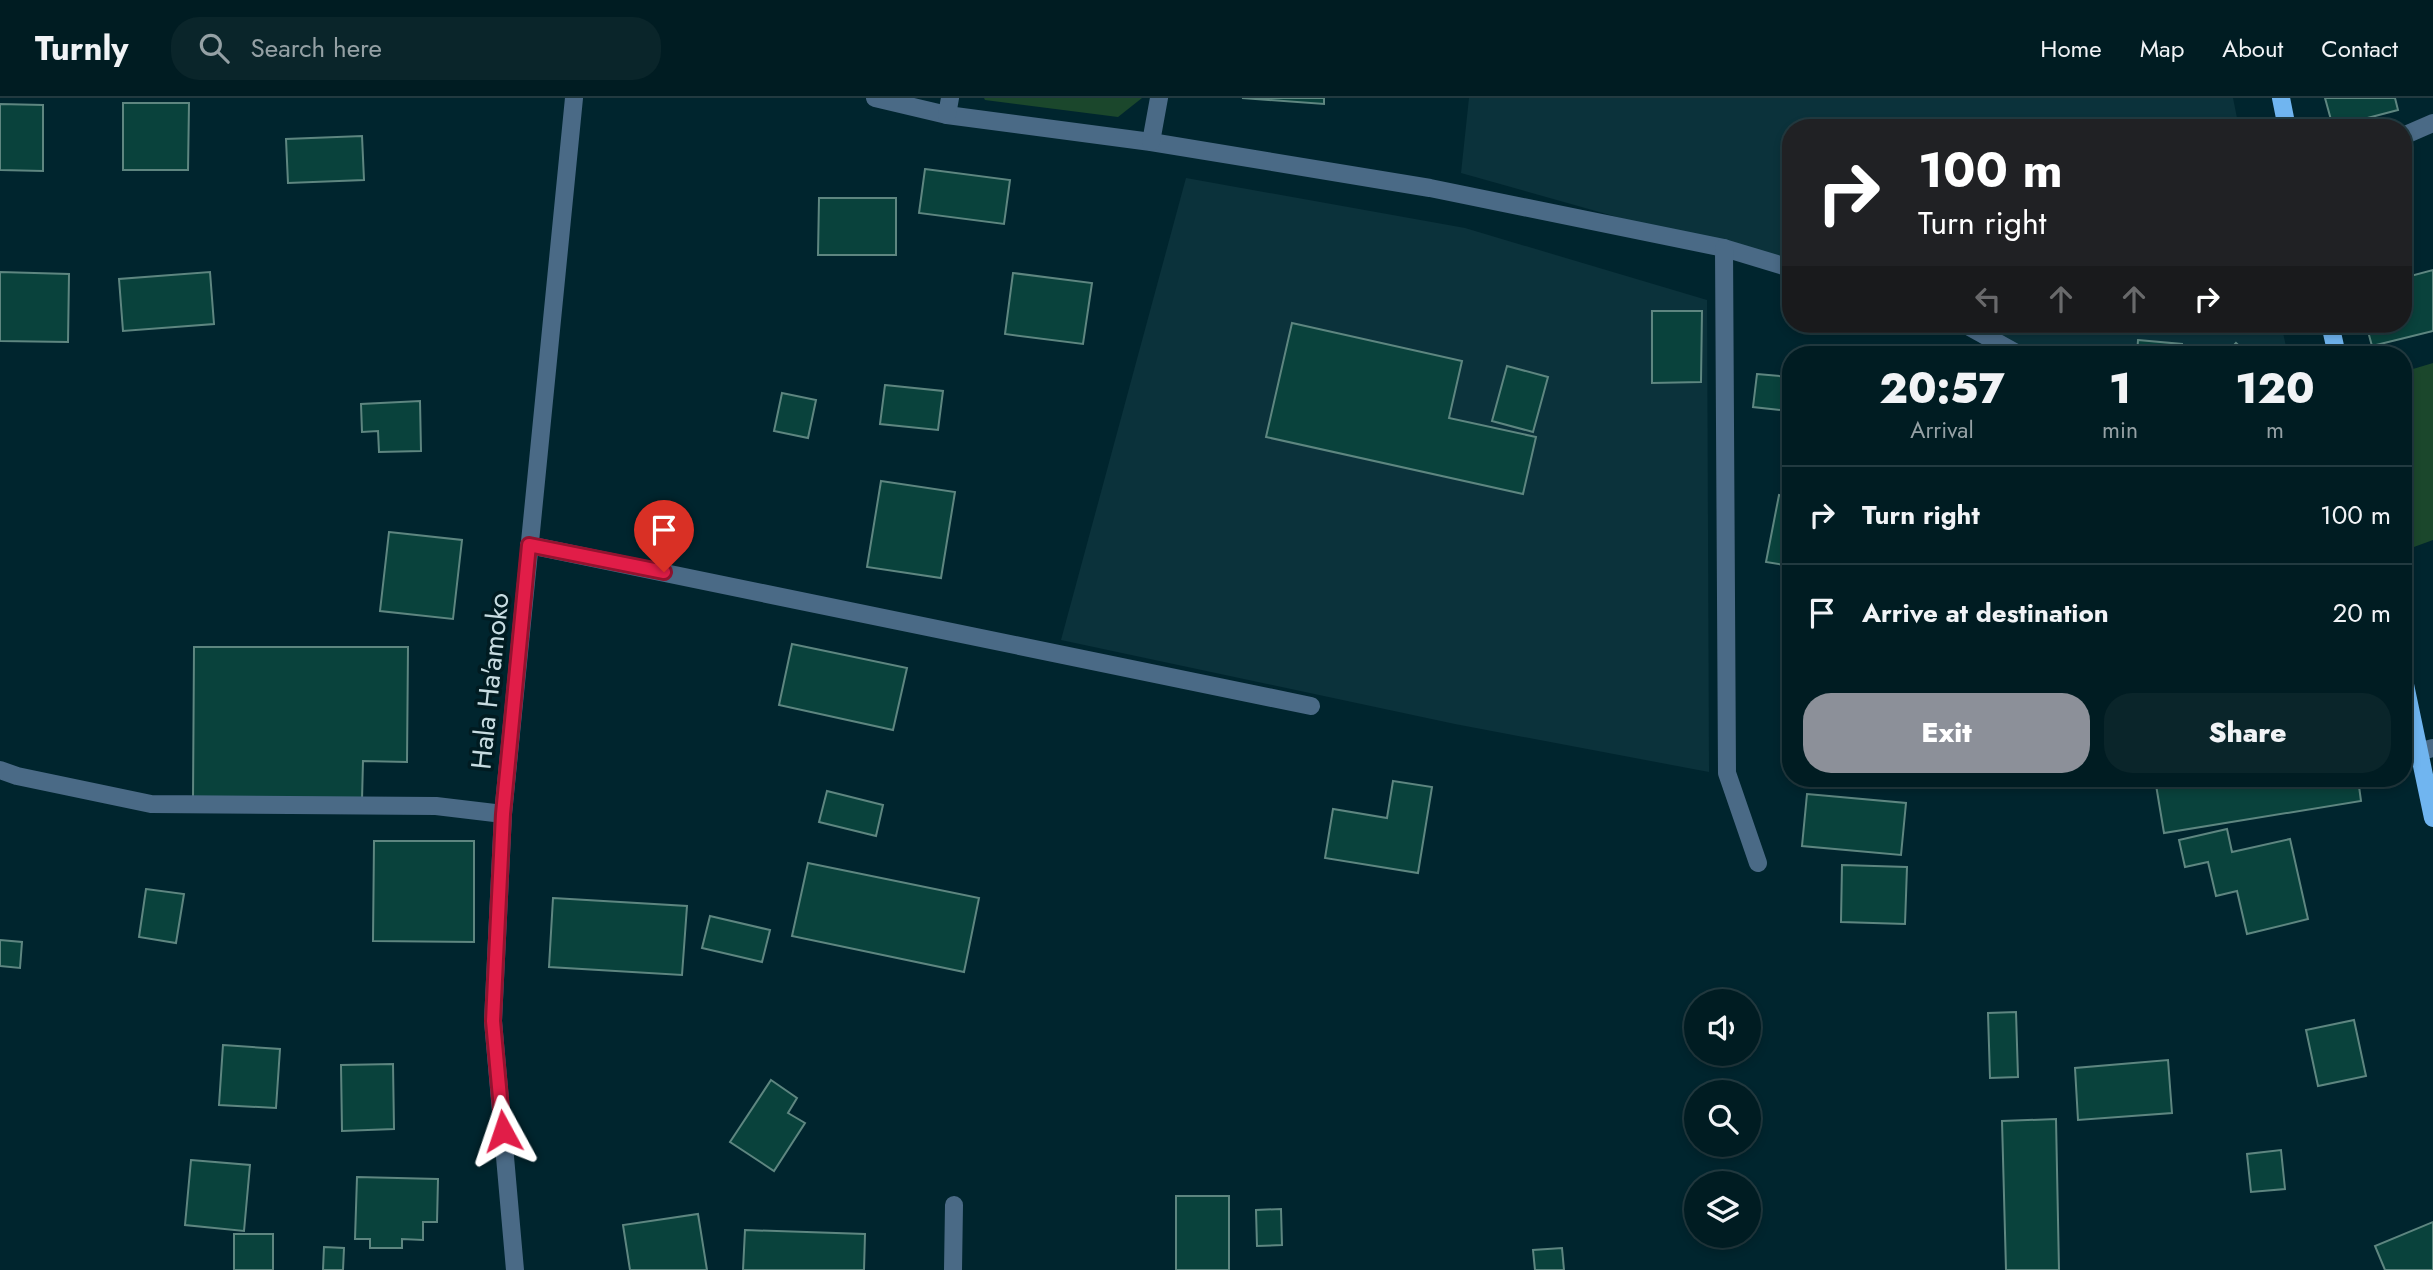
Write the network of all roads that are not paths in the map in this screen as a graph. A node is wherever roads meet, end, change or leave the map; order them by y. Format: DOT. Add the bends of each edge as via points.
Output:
graph roads {
  1 [pos="574,98"];
  2 [pos="875,98"];
  3 [pos="1159,98"];
  4 [pos="2281,98"];
  5 [pos="948,107"];
  6 [pos="2285,119"];
  7 [pos="2433,123"];
  8 [pos="2412,132"];
  9 [pos="1151,142"];
  10 [pos="1724,248"];
  11 [pos="1782,266"];
  12 [pos="1980,333"];
  13 [pos="2004,346"];
  14 [pos="529,545"];
  15 [pos="2412,704"];
  16 [pos="1311,706"];
  17 [pos="2426,750"];
  18 [pos="0,770"];
  19 [pos="503,814"];
  20 [pos="2433,818"];
  21 [pos="1758,863"];
  22 [pos="954,1205"];
  23 [pos="515,1270"];
  24 [pos="953,1270"];
  1 -- 14 [label="street, Hala Ha'amoko"];
  2 -- 5 [label="street"];
  3 -- 9 [label="street"];
  4 -- 6 [label="main road"];
  5 -- 9 [label="street"];
  7 -- 8 [label="street"];
  9 -- 10 [label="street" via="1430,188"];
  10 -- 11 [label="street"];
  10 -- 21 [label="street" via="1727,773"];
  12 -- 13 [label="street"];
  14 -- 16 [label="street"];
  14 -- 19 [label="street, Hala Ha'amoko"];
  15 -- 17 [label="main road"];
  17 -- 20 [label="main road"];
  18 -- 19 [label="street" via="151,804 436,806"];
  19 -- 23 [label="street, Hala Ha'amoko" via="493,1021"];
  22 -- 24 [label="street"];
}
